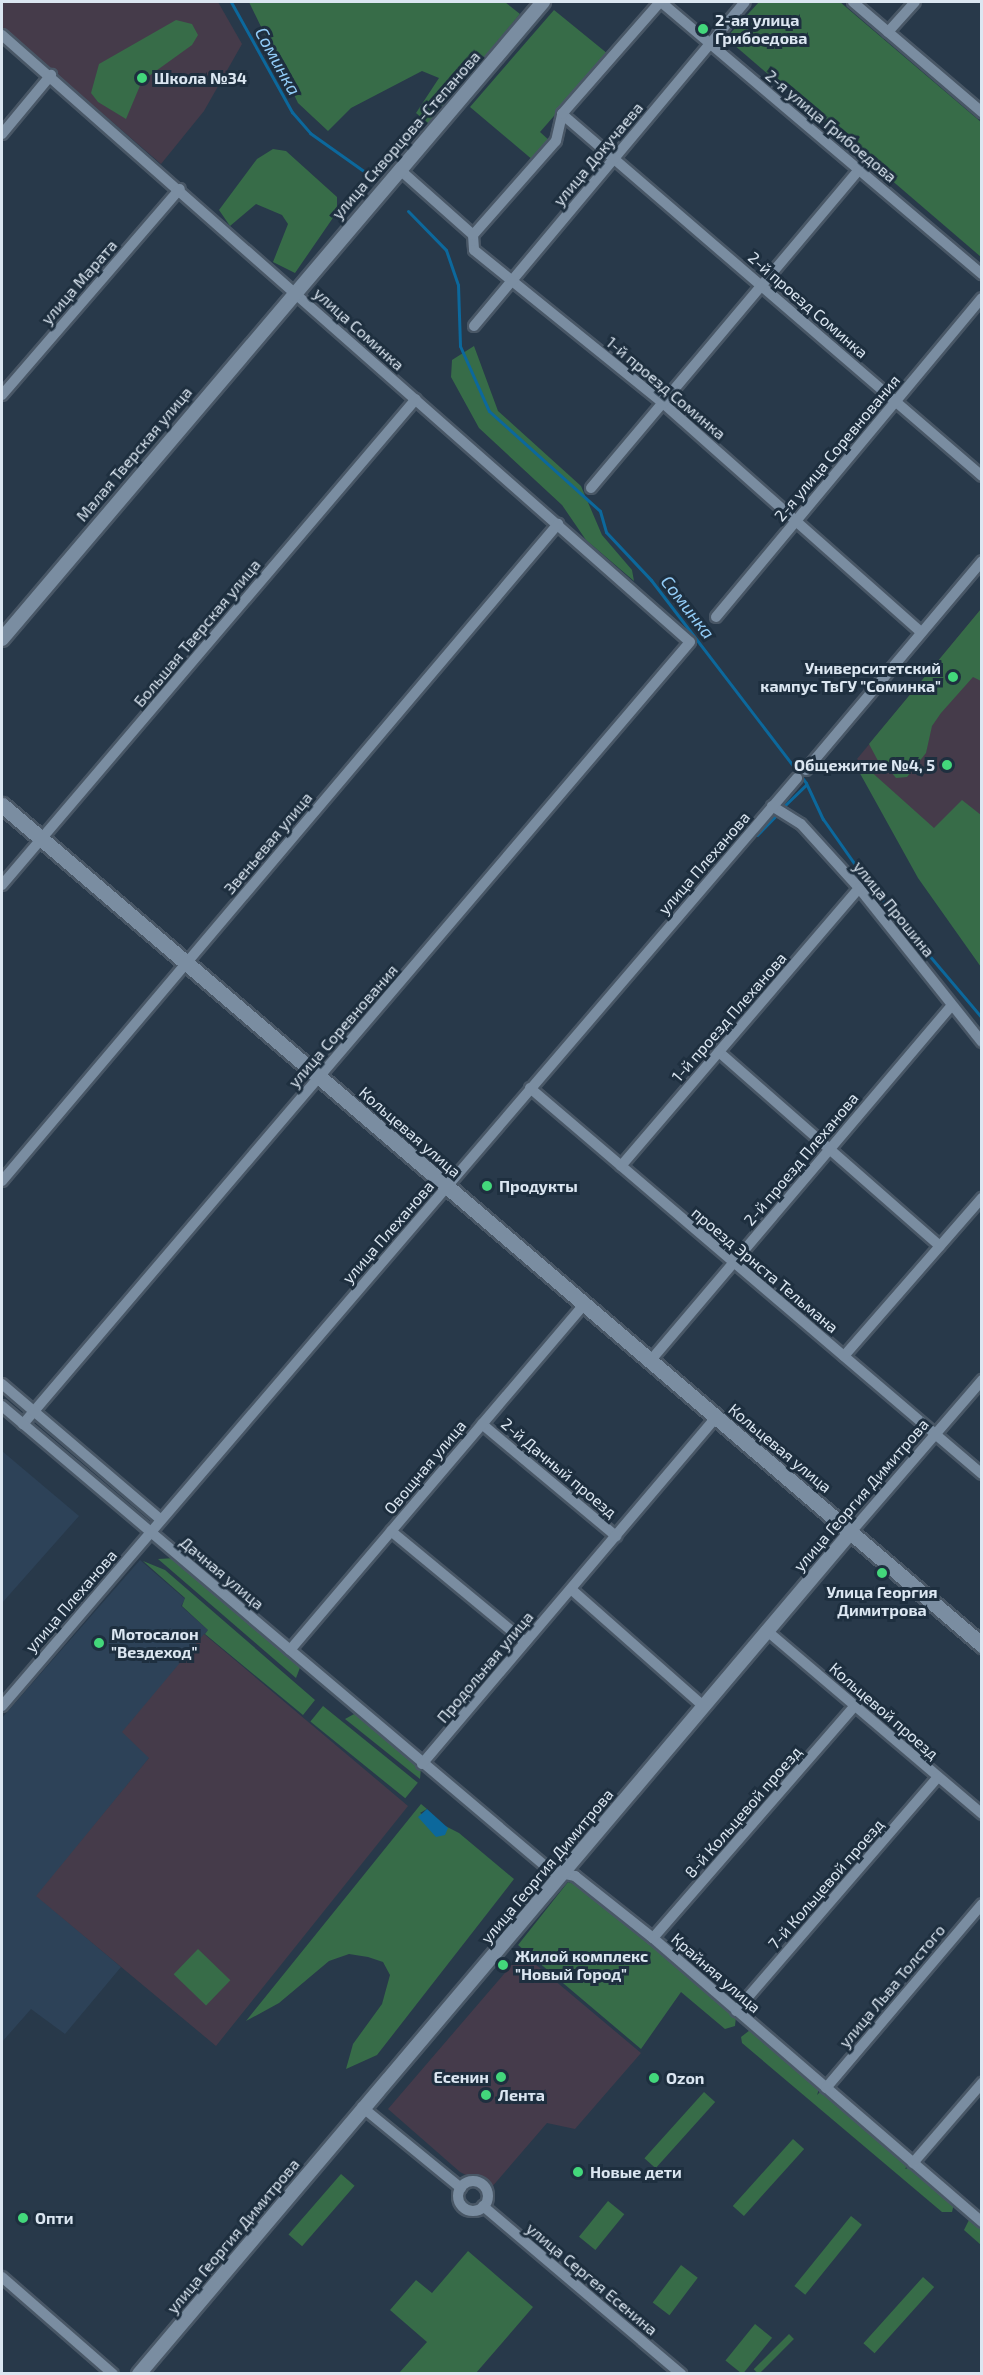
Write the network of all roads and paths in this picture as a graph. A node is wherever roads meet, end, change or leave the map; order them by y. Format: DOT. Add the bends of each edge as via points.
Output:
graph roads {
  1 [pos="543,2"];
  2 [pos="660,2"];
  3 [pos="745,2"];
  4 [pos="853,2"];
  5 [pos="915,2"];
  6 [pos="888,32"];
  7 [pos="2,35"];
  8 [pos="709,42"];
  9 [pos="51,75"];
  10 [pos="980,107"];
  11 [pos="562,114"];
  12 [pos="2,134"];
  13 [pos="614,159"];
  14 [pos="399,169"];
  15 [pos="859,170"];
  16 [pos="180,189"];
  17 [pos="473,235"];
  18 [pos="981,274"];
  19 [pos="512,281"];
  20 [pos="762,285"];
  21 [pos="294,290"];
  22 [pos="981,298"];
  23 [pos="474,326"];
  24 [pos="2,395"];
  25 [pos="416,399"];
  26 [pos="896,401"];
  27 [pos="663,403"];
  28 [pos="981,476"];
  29 [pos="591,488"];
  30 [pos="796,520"];
  31 [pos="558,525"];
  32 [pos="981,561"];
  33 [pos="716,617"];
  34 [pos="920,631"];
  35 [pos="2,639"];
  36 [pos="686,648"];
  37 [pos="806,770"];
  38 [pos="797,778"];
  39 [pos="2,805"];
  40 [pos="772,806"];
  41 [pos="41,839"];
  42 [pos="2,885"];
  43 [pos="859,888"];
  44 [pos="187,963"];
  45 [pos="952,1005"];
  46 [pos="981,1042"];
  47 [pos="719,1052"];
  48 [pos="319,1077"];
  49 [pos="530,1088"];
  50 [pos="830,1149"];
  51 [pos="621,1166"];
  52 [pos="2,1181"];
  53 [pos="446,1186"];
  54 [pos="981,1198"];
  55 [pos="940,1246"];
  56 [pos="733,1263"];
  57 [pos="584,1304"];
  58 [pos="844,1356"];
  59 [pos="651,1360"];
  60 [pos="981,1380"];
  61 [pos="2,1384"];
  62 [pos="2,1406"];
  63 [pos="34,1411"];
  64 [pos="716,1418"];
  65 [pos="23,1424"];
  66 [pos="482,1424"];
  67 [pos="935,1434"];
  68 [pos="981,1474"];
  69 [pos="161,1520"];
  70 [pos="391,1531"];
  71 [pos="150,1532"];
  72 [pos="851,1532"];
  73 [pos="616,1536"];
  74 [pos="571,1589"];
  75 [pos="766,1630"];
  76 [pos="525,1642"];
  77 [pos="981,1645"];
  78 [pos="290,1650"];
  79 [pos="702,1705"];
  80 [pos="2,1706"];
  81 [pos="855,1706"];
  82 [pos="422,1764"];
  83 [pos="938,1777"];
  84 [pos="981,1814"];
  85 [pos="564,1872"];
  86 [pos="981,1904"];
  87 [pos="653,1938"];
  88 [pos="736,2011"];
  89 [pos="981,2083"];
  90 [pos="826,2088"];
  91 [pos="362,2107"];
  92 [pos="913,2163"];
  93 [pos="461,2188"];
  94 [pos="483,2206"];
  95 [pos="981,2222"];
  96 [pos="2,2277"];
  97 [pos="113,2373"];
  98 [pos="139,2373"];
  99 [pos="681,2373"];
  1 -- 14 [label="street, улица Скворцова-Степанова"];
  2 -- 8 [label="street, 2-я улица Грибоедова"];
  2 -- 11 [label="street"];
  3 -- 8 [label="street, улица Докучаева"];
  4 -- 6 [label="street"];
  5 -- 6 [label="street"];
  6 -- 10 [label="street"];
  7 -- 9 [label="street, улица Соминка"];
  8 -- 13 [label="street, улица Докучаева"];
  8 -- 15 [label="street, 2-я улица Грибоедова"];
  9 -- 12 [label="street"];
  9 -- 16 [label="street, улица Соминка"];
  11 -- 13 [label="street, 2-й проезд Соминка"];
  11 -- 17 [label="street" via="556,141"];
  13 -- 19 [label="street, улица Докучаева"];
  13 -- 20 [label="street, 2-й проезд Соминка"];
  14 -- 17 [label="street, 1-й проезд Соминка"];
  14 -- 21 [label="street, улица Скворцова-Степанова"];
  15 -- 18 [label="street, 2-я улица Грибоедова"];
  15 -- 20 [label="street"];
  16 -- 21 [label="street, улица Соминка"];
  16 -- 24 [label="street, улица Марата"];
  17 -- 19 [label="street, 1-й проезд Соминка" via="474,250"];
  19 -- 23 [label="street, улица Докучаева"];
  19 -- 27 [label="street, 1-й проезд Соминка"];
  20 -- 26 [label="street, 2-й проезд Соминка"];
  20 -- 27 [label="street"];
  21 -- 25 [label="street, улица Соминка"];
  21 -- 35 [label="street, Малая Тверская улица"];
  22 -- 26 [label="street, 2-я улица Соревнования"];
  25 -- 31 [label="street, улица Соминка"];
  25 -- 41 [label="street, Большая Тверская улица"];
  26 -- 28 [label="street, 2-й проезд Соминка"];
  26 -- 30 [label="street, 2-я улица Соревнования"];
  27 -- 29 [label="street"];
  27 -- 30 [label="street, 1-й проезд Соминка"];
  30 -- 33 [label="street, 2-я улица Соревнования"];
  30 -- 34 [label="street, 1-й проезд Соминка"];
  31 -- 36 [label="street, улица Соминка" via="690,642"];
  31 -- 44 [label="street, Звеньевая улица"];
  32 -- 34 [label="street"];
  34 -- 37 [label="street"];
  36 -- 48 [label="street, улица Соревнования"];
  38 -- 40 [label="street, улица Плеханова"];
  39 -- 41 [label="main road, Кольцевая улица"];
  40 -- 43 [label="street, улица Прошина" via="801,824"];
  40 -- 49 [label="street, улица Плеханова"];
  41 -- 42 [label="street, Большая Тверская улица"];
  41 -- 44 [label="main road, Кольцевая улица"];
  43 -- 45 [label="street, улица Прошина"];
  43 -- 47 [label="street, 1-й проезд Плеханова"];
  44 -- 48 [label="main road, Кольцевая улица"];
  44 -- 52 [label="street, Звеньевая улица"];
  45 -- 46 [label="street, улица Прошина"];
  45 -- 50 [label="street, 2-й проезд Плеханова"];
  47 -- 50 [label="street"];
  47 -- 51 [label="street, 1-й проезд Плеханова"];
  48 -- 53 [label="main road, Кольцевая улица"];
  48 -- 63 [label="street, улица Соревнования"];
  49 -- 51 [label="street, проезд Эрнста Тельмана"];
  49 -- 53 [label="street, улица Плеханова"];
  50 -- 55 [label="street"];
  50 -- 56 [label="street, 2-й проезд Плеханова"];
  51 -- 56 [label="street, проезд Эрнста Тельмана"];
  53 -- 57 [label="main road, Кольцевая улица"];
  53 -- 69 [label="street, улица Плеханова"];
  54 -- 55 [label="street"];
  55 -- 58 [label="street"];
  56 -- 58 [label="street, проезд Эрнста Тельмана"];
  56 -- 59 [label="street, 2-й проезд Плеханова"];
  57 -- 59 [label="main road, Кольцевая улица"];
  57 -- 66 [label="street, Овощная улица"];
  58 -- 67 [label="street, проезд Эрнста Тельмана"];
  59 -- 64 [label="main road, Кольцевая улица"];
  60 -- 67 [label="street, улица Георгия Димитрова"];
  61 -- 63 [label="street"];
  62 -- 65 [label="street, Дачная улица"];
  63 -- 65 [label="street, улица Соревнования"];
  63 -- 69 [label="street"];
  64 -- 72 [label="main road, Кольцевая улица"];
  64 -- 73 [label="street, Продольная улица"];
  65 -- 71 [label="street, Дачная улица"];
  66 -- 70 [label="street, Овощная улица"];
  66 -- 73 [label="street, 2-й Дачный проезд"];
  67 -- 68 [label="street, проезд Эрнста Тельмана"];
  67 -- 72 [label="street, улица Георгия Димитрова"];
  69 -- 71 [label="street, улица Плеханова"];
  70 -- 76 [label="street"];
  70 -- 78 [label="street, Овощная улица"];
  71 -- 78 [label="street, Дачная улица"];
  71 -- 80 [label="street, улица Плеханова"];
  72 -- 75 [label="street, улица Георгия Димитрова"];
  72 -- 77 [label="main road, Кольцевая улица"];
  73 -- 74 [label="street, Продольная улица"];
  74 -- 76 [label="street, Продольная улица"];
  74 -- 79 [label="street"];
  75 -- 79 [label="street, улица Георгия Димитрова"];
  75 -- 81 [label="street, Кольцевой проезд"];
  76 -- 82 [label="street, Продольная улица"];
  78 -- 82 [label="street, Дачная улица"];
  79 -- 85 [label="street, улица Георгия Димитрова"];
  81 -- 83 [label="street, Кольцевой проезд"];
  81 -- 87 [label="street, 8-й Кольцевой проезд"];
  82 -- 85 [label="street, Крайняя улица" via="551,1871"];
  83 -- 84 [label="street, Кольцевой проезд"];
  83 -- 88 [label="street, 7-й Кольцевой проезд"];
  85 -- 87 [label="street, Крайняя улица" via="575,1876"];
  85 -- 91 [label="street, улица Георгия Димитрова"];
  86 -- 90 [label="street, улица Льва Толстого"];
  87 -- 88 [label="street, Крайняя улица"];
  88 -- 90 [label="street, Крайняя улица"];
  89 -- 92 [label="street"];
  90 -- 92 [label="street, Крайняя улица"];
  91 -- 93 [label="street, улица Сергея Есенина"];
  91 -- 98 [label="street, улица Георгия Димитрова"];
  92 -- 95 [label="street, Крайняя улица"];
  93 -- 94 [label="street, улица Сергея Есенина" via="463,2207"];
  93 -- 94 [label="street" via="469,2182 482,2184 488,2195"];
  94 -- 99 [label="street, улица Сергея Есенина"];
  96 -- 97 [label="street"];
}
